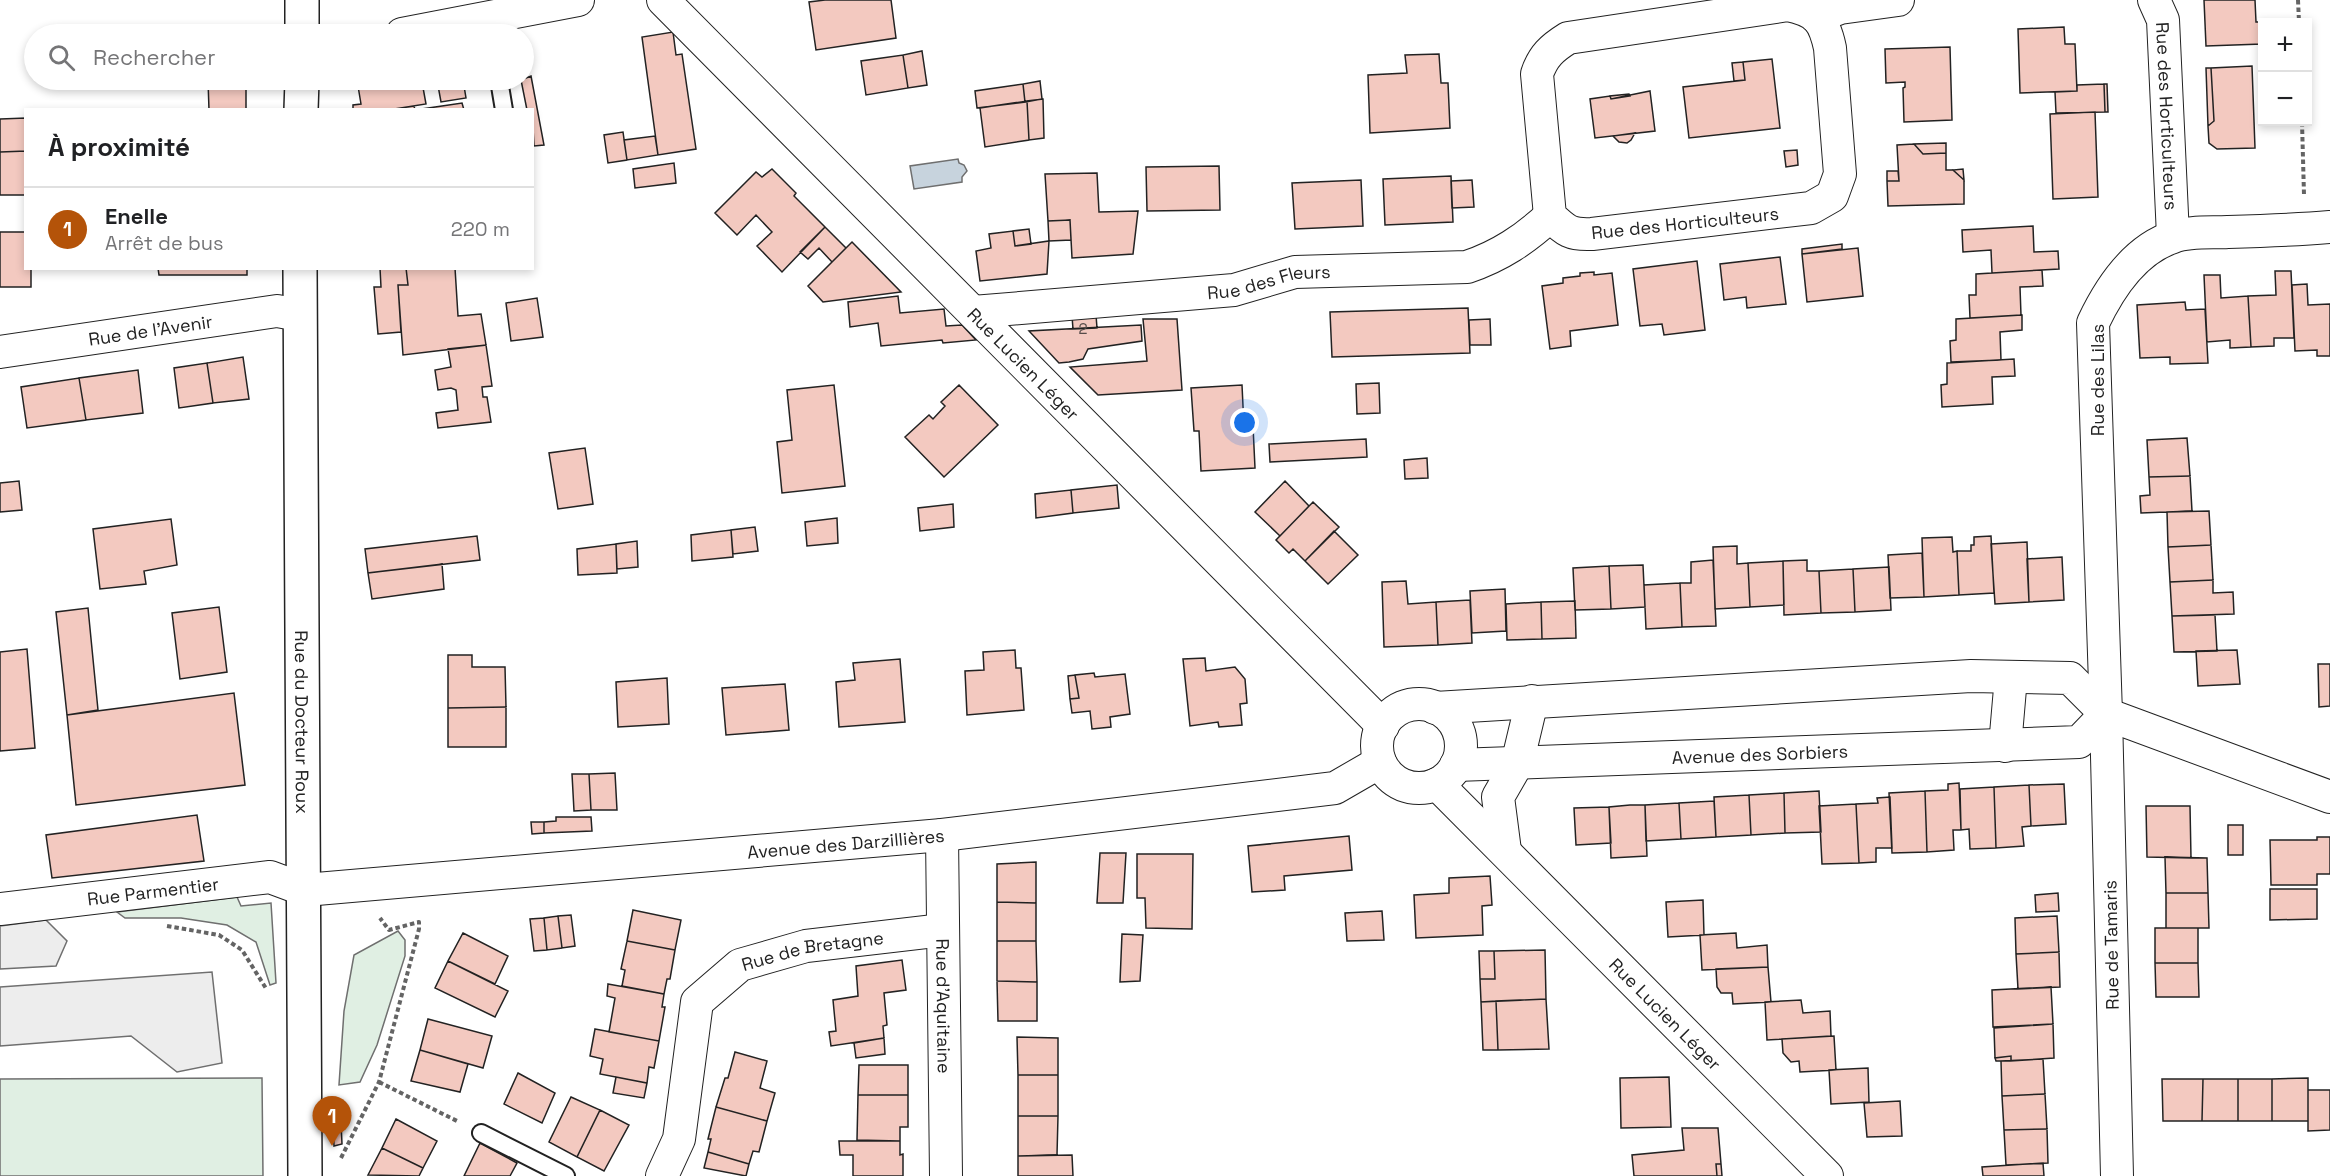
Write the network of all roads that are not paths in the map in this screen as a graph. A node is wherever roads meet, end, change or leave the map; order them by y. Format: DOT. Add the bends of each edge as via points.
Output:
graph roads {
  1 [pos="302,0"];
  2 [pos="578,0"];
  3 [pos="663,0"];
  4 [pos="1898,0"];
  5 [pos="2154,0"];
  6 [pos="1816,16"];
  7 [pos="302,24"];
  8 [pos="495,24"];
  9 [pos="302,90"];
  10 [pos="500,90"];
  11 [pos="301,108"];
  12 [pos="504,108"];
  13 [pos="1550,216"];
  14 [pos="2317,228"];
  15 [pos="2173,236"];
  16 [pos="300,270"];
  17 [pos="973,312"];
  18 [pos="300,315"];
  19 [pos="0,352"];
  20 [pos="2011,677"];
  21 [pos="1532,701"];
  22 [pos="1435,708"];
  23 [pos="2106,714"];
  24 [pos="1383,726"];
  25 [pos="2005,746"];
  26 [pos="1380,762"];
  27 [pos="1517,764"];
  28 [pos="1447,774"];
  29 [pos="2330,798"];
  30 [pos="942,835"];
  31 [pos="1505,852"];
  32 [pos="305,890"];
  33 [pos="0,909"];
  34 [pos="943,930"];
  35 [pos="481,1133"];
  36 [pos="305,1176"];
  37 [pos="566,1176"];
  38 [pos="662,1176"];
  39 [pos="946,1176"];
  40 [pos="1827,1176"];
  41 [pos="2117,1176"];
  1 -- 7 [label="street"];
  2 -- 8 [label="street"];
  3 -- 17 [label="street, Rue Lucien Léger"];
  4 -- 6 [label="street" via="1840,8"];
  5 -- 15 [label="street, Rue des Horticulteurs" via="2163,20"];
  6 -- 13 [label="street" via="1807,9 1788,5 1568,38 1554,46 1542,58 1537,74"];
  6 -- 13 [label="street, Rue des Horticulteurs" via="1826,28 1831,59 1840,174 1832,196 1811,208 1592,234 1574,235"];
  9 -- 11 [label="street"];
  10 -- 12 [label="lane"];
  13 -- 17 [label="street, Rue des Fleurs" via="1527,237 1467,267 1295,272 1234,290"];
  14 -- 15 [label="street, Rue des Lilas"];
  15 -- 23 [label="street, Rue des Lilas" via="2125,270 2093,323"];
  16 -- 18 [label="street, Rue du Docteur Roux"];
  17 -- 24 [label="street, Rue Lucien Léger"];
  18 -- 19 [label="street, Rue de l'Avenir" via="277,311"];
  18 -- 32 [label="street, Rue du Docteur Roux"];
  20 -- 21 [label="street" via="1971,676"];
  20 -- 23 [label="street" via="2070,678"];
  20 -- 25 [label="street"];
  21 -- 22 [label="street"];
  21 -- 27 [label="street"];
  22 -- 24 [label="street" via="1407,706 1395,712"];
  22 -- 28 [label="street" via="1456,726 1460,739 1460,752"];
  23 -- 25 [label="street, Avenue des Sorbiers" via="2079,742"];
  23 -- 29 [label="street"];
  23 -- 41 [label="street, Rue de Tamaris"];
  24 -- 26 [label="street" via="1378,735"];
  25 -- 27 [label="street, Avenue des Sorbiers"];
  26 -- 28 [label="street" via="1398,783 1411,788 1425,788"];
  26 -- 30 [label="street, Avenue des Darzillières" via="1335,788"];
  27 -- 28 [label="street, Avenue des Sorbiers"];
  27 -- 31 [label="street" via="1498,797"];
  28 -- 31 [label="street, Rue Lucien Léger"];
  30 -- 32 [label="street, Avenue des Darzillières"];
  30 -- 34 [label="street, Rue d'Aquitaine"];
  31 -- 40 [label="street, Rue Lucien Léger"];
  32 -- 33 [label="street, Rue Parmentier" via="270,877"];
  32 -- 36 [label="street, Rue du Docteur Roux"];
  34 -- 38 [label="street, Rue de Bretagne" via="806,946 740,965 697,1002 679,1139"];
  34 -- 39 [label="street, Rue d'Aquitaine"];
  35 -- 37 [label="lane"];
}
